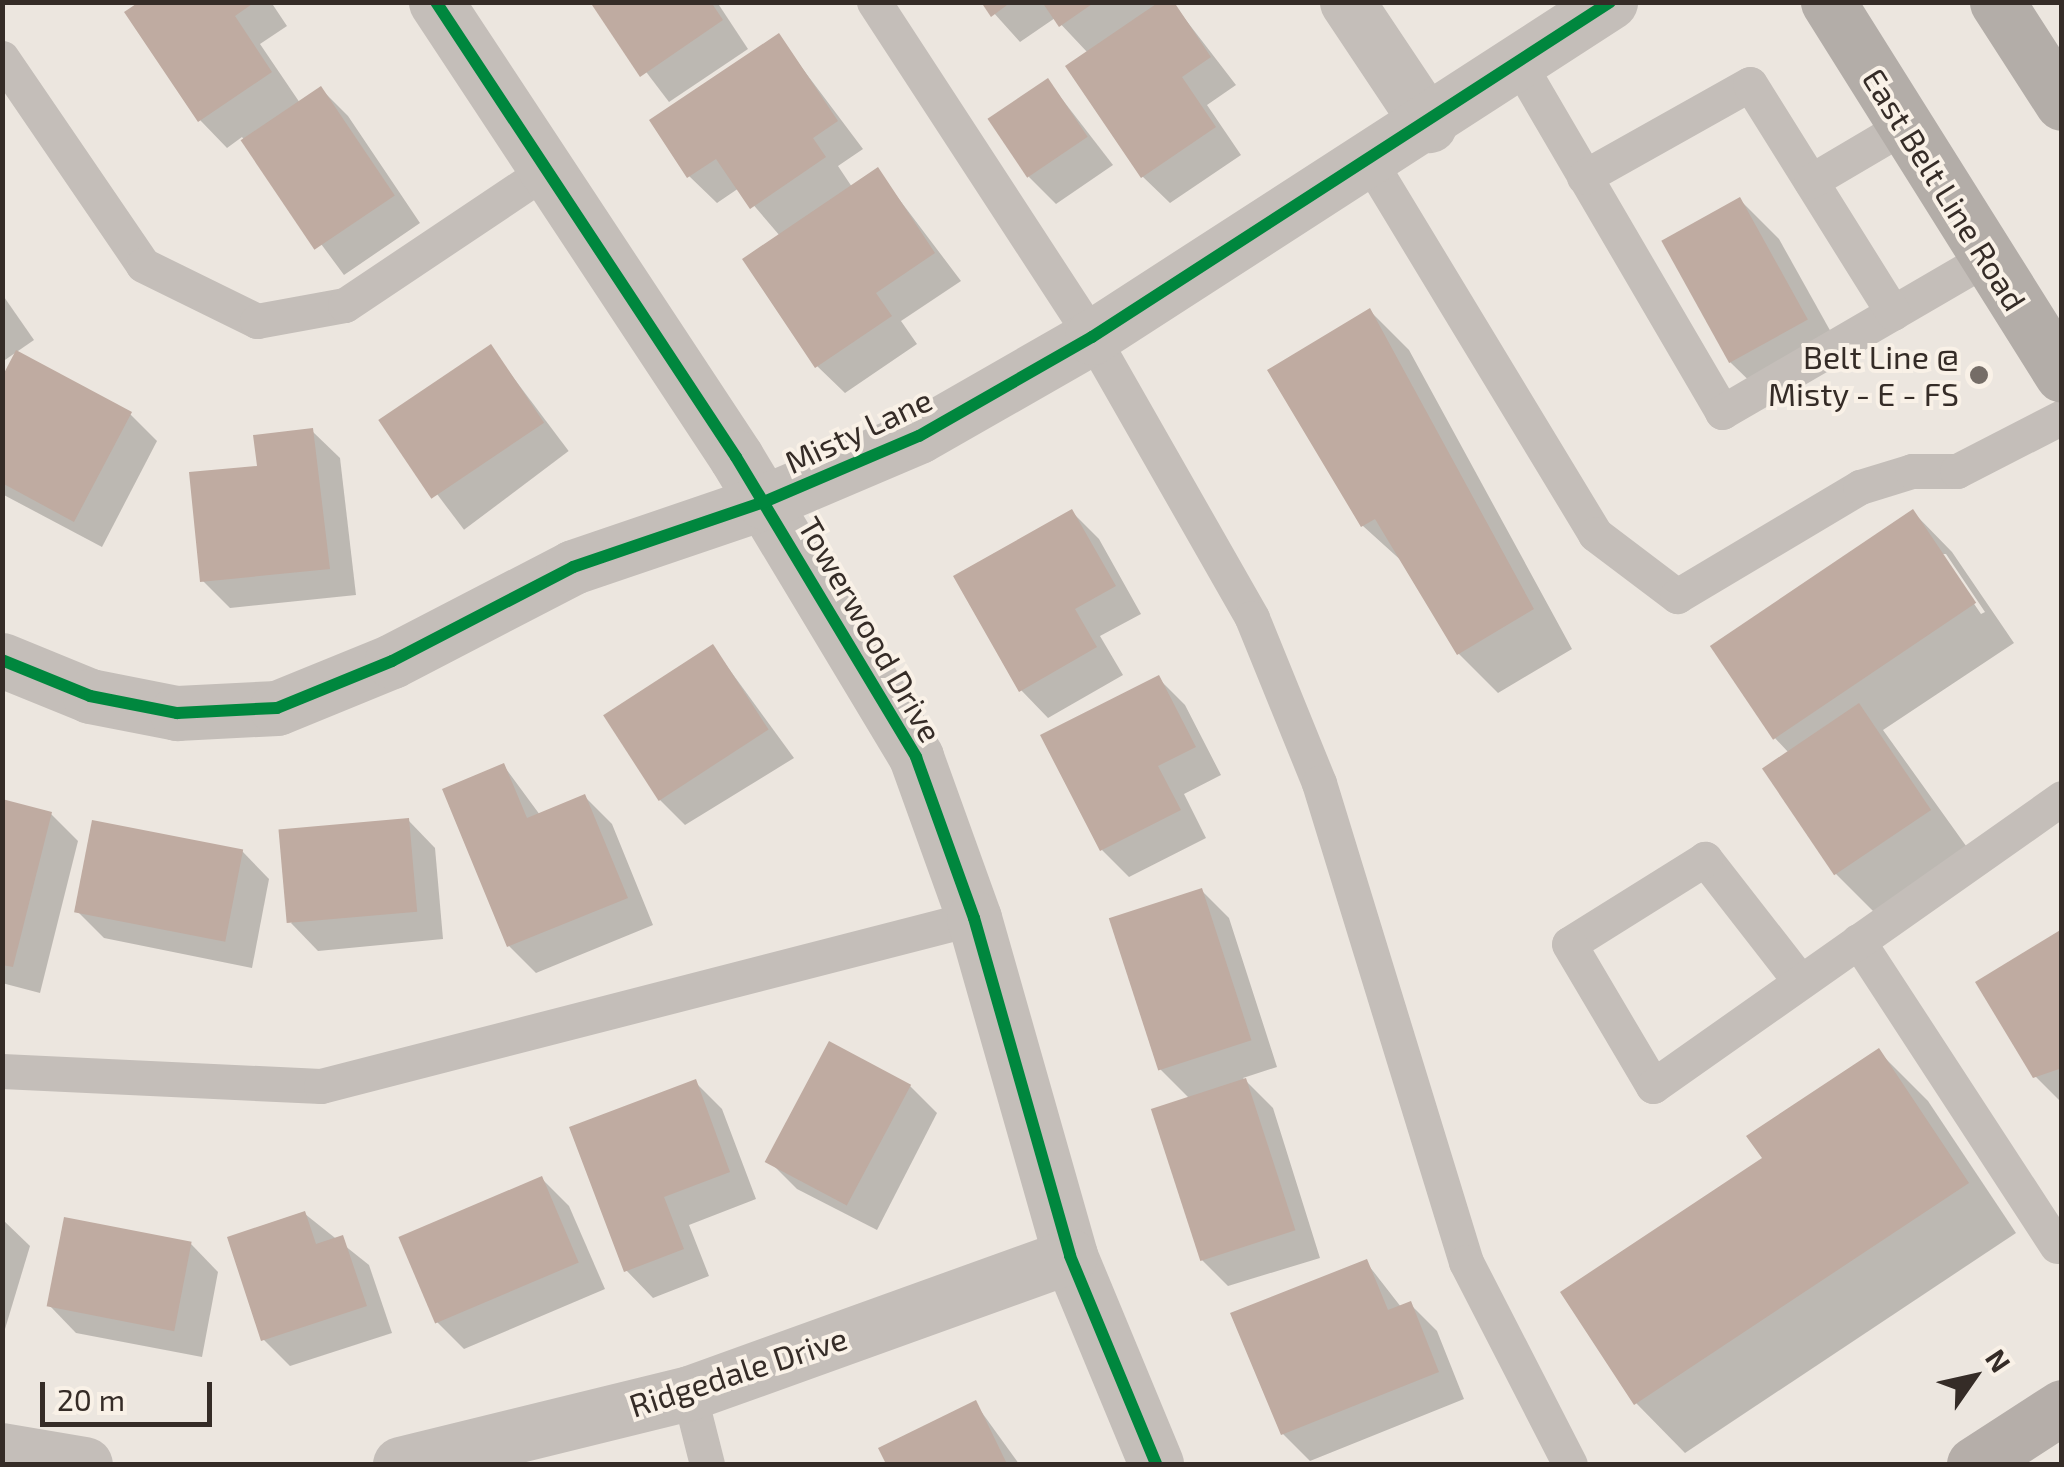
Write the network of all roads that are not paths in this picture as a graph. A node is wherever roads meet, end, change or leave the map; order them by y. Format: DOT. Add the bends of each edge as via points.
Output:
graph roads {
  1 [pos="436,2"];
  2 [pos="874,2"];
  3 [pos="1347,2"];
  4 [pos="1610,2"];
  5 [pos="1828,2"];
  6 [pos="1997,2"];
  7 [pos="2,58"];
  8 [pos="1518,64"];
  9 [pos="2062,103"];
  10 [pos="1429,125"];
  11 [pos="1906,125"];
  12 [pos="1370,162"];
  13 [pos="548,170"];
  14 [pos="1584,177"];
  15 [pos="1811,181"];
  16 [pos="1988,258"];
  17 [pos="1892,313"];
  18 [pos="1092,336"];
  19 [pos="2062,375"];
  20 [pos="2062,417"];
  21 [pos="764,502"];
  22 [pos="2,660"];
  23 [pos="2062,798"];
  24 [pos="974,918"];
  25 [pos="1858,941"];
  26 [pos="1800,981"];
  27 [pos="2,1071"];
  28 [pos="2057,1246"];
  29 [pos="1070,1256"];
  30 [pos="690,1393"];
  31 [pos="2062,1407"];
  32 [pos="2,1450"];
  33 [pos="85,1464"];
  34 [pos="402,1464"];
  35 [pos="707,1464"];
  36 [pos="1156,1464"];
  37 [pos="1570,1464"];
  38 [pos="1974,1464"];
  1 -- 13 [label="street, Towerwood Drive"];
  2 -- 18 [label="lane"];
  3 -- 10 [label="street"];
  4 -- 8 [label="street, Misty Lane"];
  5 -- 11 [label="main road, East Belt Line Road"];
  6 -- 9 [label="main road"];
  7 -- 13 [label="lane" via="143,265 257,321 345,304"];
  8 -- 10 [label="street, Misty Lane"];
  8 -- 14 [label="lane"];
  10 -- 12 [label="street, Misty Lane"];
  11 -- 15 [label="lane"];
  11 -- 16 [label="main road, East Belt Line Road"];
  12 -- 18 [label="street, Misty Lane"];
  12 -- 20 [label="lane" via="1595,534 1677,596 1860,487 1912,470 1956,471"];
  13 -- 21 [label="street, Towerwood Drive"];
  14 -- 15 [label="lane" via="1750,84"];
  14 -- 17 [label="lane" via="1722,412"];
  15 -- 17 [label="lane"];
  16 -- 17 [label="lane"];
  16 -- 19 [label="main road, East Belt Line Road"];
  18 -- 21 [label="street, Misty Lane" via="919,436"];
  18 -- 37 [label="lane" via="1252,618 1320,783 1466,1262"];
  21 -- 22 [label="street, Misty Lane" via="573,567 392,661 277,708 177,713 90,696"];
  21 -- 24 [label="street, Towerwood Drive" via="916,757"];
  23 -- 25 [label="lane"];
  24 -- 27 [label="lane" via="321,1086"];
  24 -- 29 [label="street, Towerwood Drive"];
  25 -- 26 [label="lane"];
  25 -- 28 [label="lane"];
  26 -- 26 [label="lane" via="1653,1086 1569,944 1705,859"];
  29 -- 30 [label="street, Ridgedale Drive"];
  29 -- 36 [label="street, Towerwood Drive"];
  30 -- 34 [label="street, Ridgedale Drive"];
  30 -- 35 [label="lane"];
  31 -- 38 [label="main road"];
  32 -- 33 [label="street"];
}
